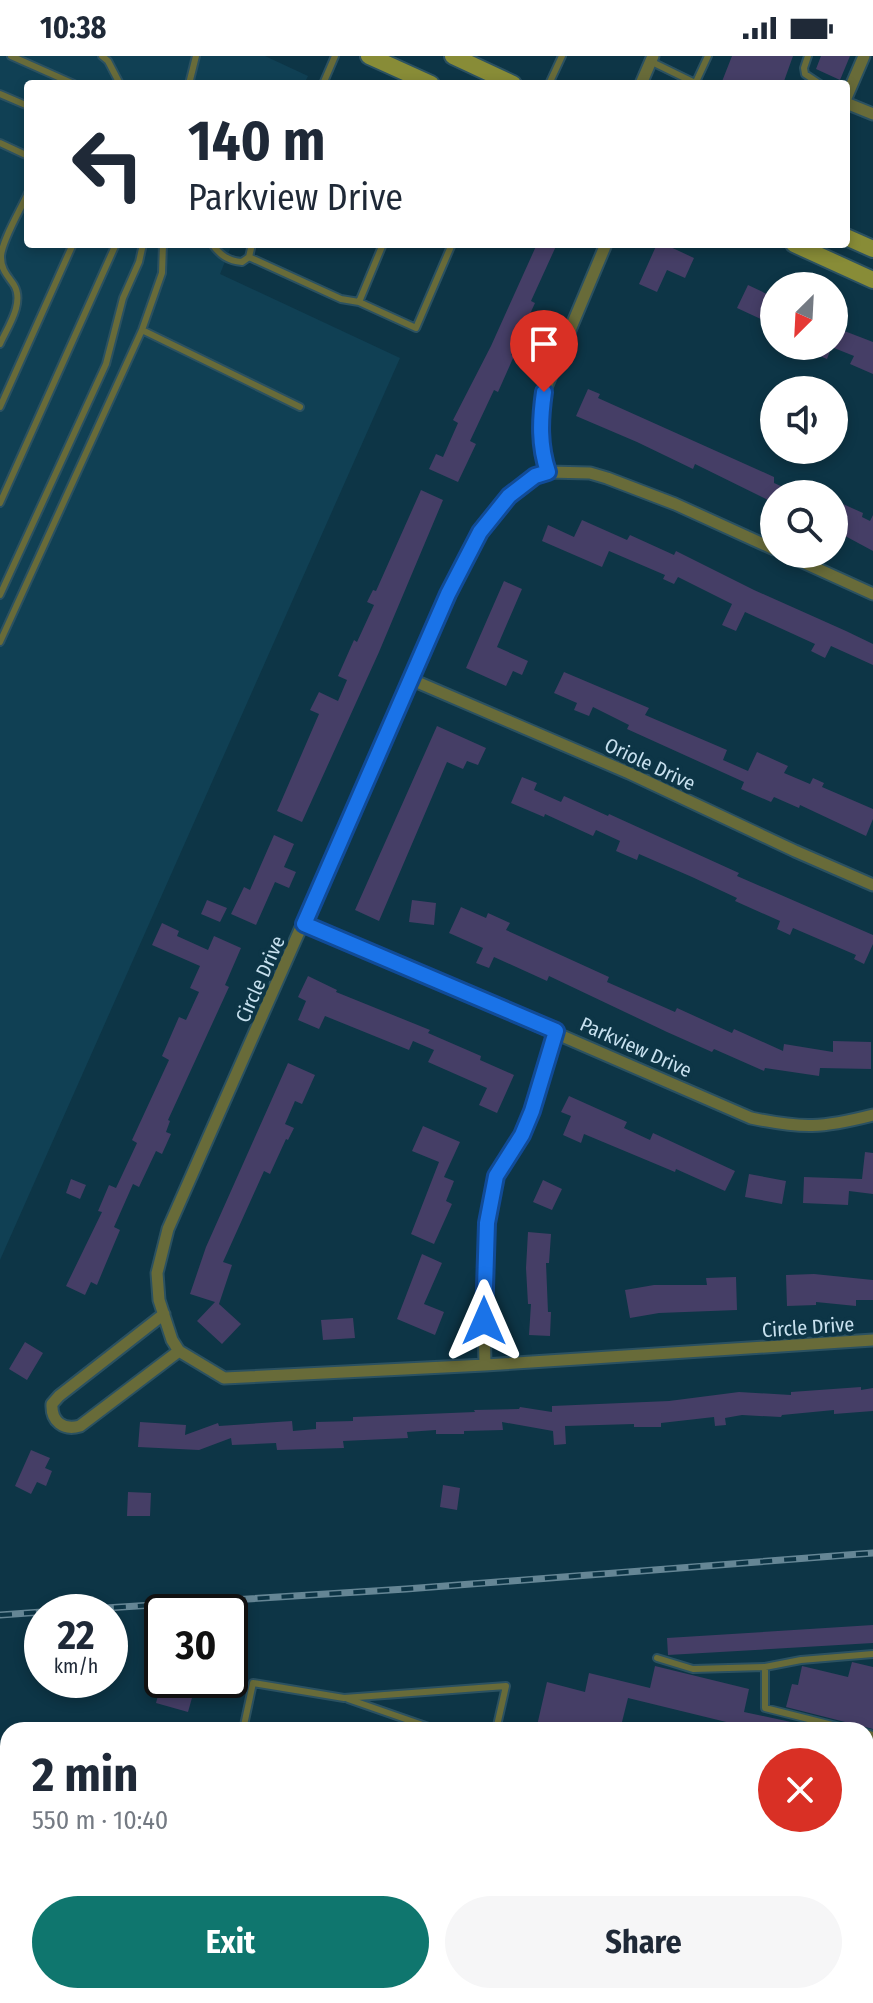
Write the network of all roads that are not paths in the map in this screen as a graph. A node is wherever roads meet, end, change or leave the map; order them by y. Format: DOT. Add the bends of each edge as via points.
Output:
graph roads {
  1 [pos="11,56"];
  2 [pos="102,56"];
  3 [pos="196,56"];
  4 [pos="335,56"];
  5 [pos="369,56"];
  6 [pos="562,56"];
  7 [pos="708,56"];
  8 [pos="808,56"];
  9 [pos="865,56"];
  10 [pos="463,58"];
  11 [pos="652,58"];
  12 [pos="873,59"];
  13 [pos="405,79"];
  14 [pos="65,80"];
  15 [pos="118,80"];
  16 [pos="190,80"];
  17 [pos="325,80"];
  18 [pos="505,80"];
  19 [pos="551,80"];
  20 [pos="643,80"];
  21 [pos="690,80"];
  22 [pos="696,80"];
  23 [pos="814,80"];
  24 [pos="850,89"];
  25 [pos="0,94"];
  26 [pos="850,100"];
  27 [pos="24,104"];
  28 [pos="873,114"];
  29 [pos="0,143"];
  30 [pos="24,154"];
  31 [pos="24,202"];
  32 [pos="850,239"];
  33 [pos="71,248"];
  34 [pos="114,248"];
  35 [pos="142,248"];
  36 [pos="163,248"];
  37 [pos="215,248"];
  38 [pos="251,248"];
  39 [pos="381,248"];
  40 [pos="450,248"];
  41 [pos="604,248"];
  42 [pos="803,248"];
  43 [pos="873,249"];
  44 [pos="249,257"];
  45 [pos="873,280"];
  46 [pos="359,302"];
  47 [pos="142,330"];
  48 [pos="0,344"];
  49 [pos="0,407"];
  50 [pos="300,407"];
  51 [pos="548,472"];
  52 [pos="0,503"];
  53 [pos="760,543"];
  54 [pos="816,568"];
  55 [pos="873,594"];
  56 [pos="0,595"];
  57 [pos="0,642"];
  58 [pos="410,679"];
  59 [pos="873,885"];
  60 [pos="304,924"];
  61 [pos="556,1031"];
  62 [pos="873,1115"];
  63 [pos="164,1314"];
  64 [pos="873,1340"];
  65 [pos="179,1351"];
  66 [pos="485,1365"];
  67 [pos="873,1654"];
  68 [pos="657,1658"];
  69 [pos="765,1667"];
  70 [pos="344,1698"];
  71 [pos="245,1722"];
  72 [pos="414,1722"];
  73 [pos="498,1722"];
  74 [pos="820,1722"];
  1 -- 14 [label="lane"];
  2 -- 15 [label="lane"];
  3 -- 16 [label="lane"];
  4 -- 17 [label="lane"];
  5 -- 13 [label="main road"];
  6 -- 19 [label="lane"];
  7 -- 22 [label="lane"];
  8 -- 23 [label="lane" via="805,74"];
  9 -- 12 [label="lane"];
  9 -- 24 [label="street"];
  10 -- 18 [label="main road"];
  11 -- 20 [label="street"];
  11 -- 21 [label="lane"];
  25 -- 27 [label="lane"];
  26 -- 28 [label="street"];
  29 -- 30 [label="lane"];
  31 -- 48 [label="lane" via="0,254 18,296"];
  32 -- 43 [label="main road"];
  33 -- 49 [label="lane"];
  34 -- 52 [label="lane"];
  35 -- 56 [label="lane" via="106,364"];
  36 -- 47 [label="lane" via="162,273"];
  37 -- 44 [label="lane" via="232,262"];
  38 -- 44 [label="lane"];
  39 -- 46 [label="lane"];
  40 -- 46 [label="lane" via="416,328"];
  41 -- 51 [label="street" via="544,392 541,450"];
  42 -- 45 [label="main road"];
  44 -- 46 [label="lane" via="341,299"];
  47 -- 50 [label="lane"];
  47 -- 57 [label="lane"];
  51 -- 53 [label="street" via="607,478"];
  51 -- 58 [label="street, Circle Drive" via="509,496 480,532"];
  54 -- 55 [label="street"];
  58 -- 59 [label="street, Oriole Drive"];
  58 -- 60 [label="street, Circle Drive"];
  60 -- 61 [label="street, Parkview Drive"];
  60 -- 63 [label="street, Circle Drive" via="168,1229 157,1273"];
  61 -- 62 [label="street, Parkview Drive" via="751,1118 809,1127"];
  61 -- 66 [label="street" via="532,1111 496,1176 487,1223"];
  63 -- 65 [label="street, Circle Drive"];
  63 -- 65 [label="street" via="59,1396 52,1404 53,1416 67,1427 80,1426"];
  64 -- 66 [label="street, Circle Drive"];
  65 -- 66 [label="street, Circle Drive" via="224,1378"];
  67 -- 69 [label="lane"];
  68 -- 69 [label="lane" via="693,1669"];
  69 -- 74 [label="lane" via="765,1708"];
  70 -- 71 [label="lane" via="253,1683"];
  70 -- 72 [label="lane"];
  70 -- 73 [label="lane" via="506,1686"];
}
